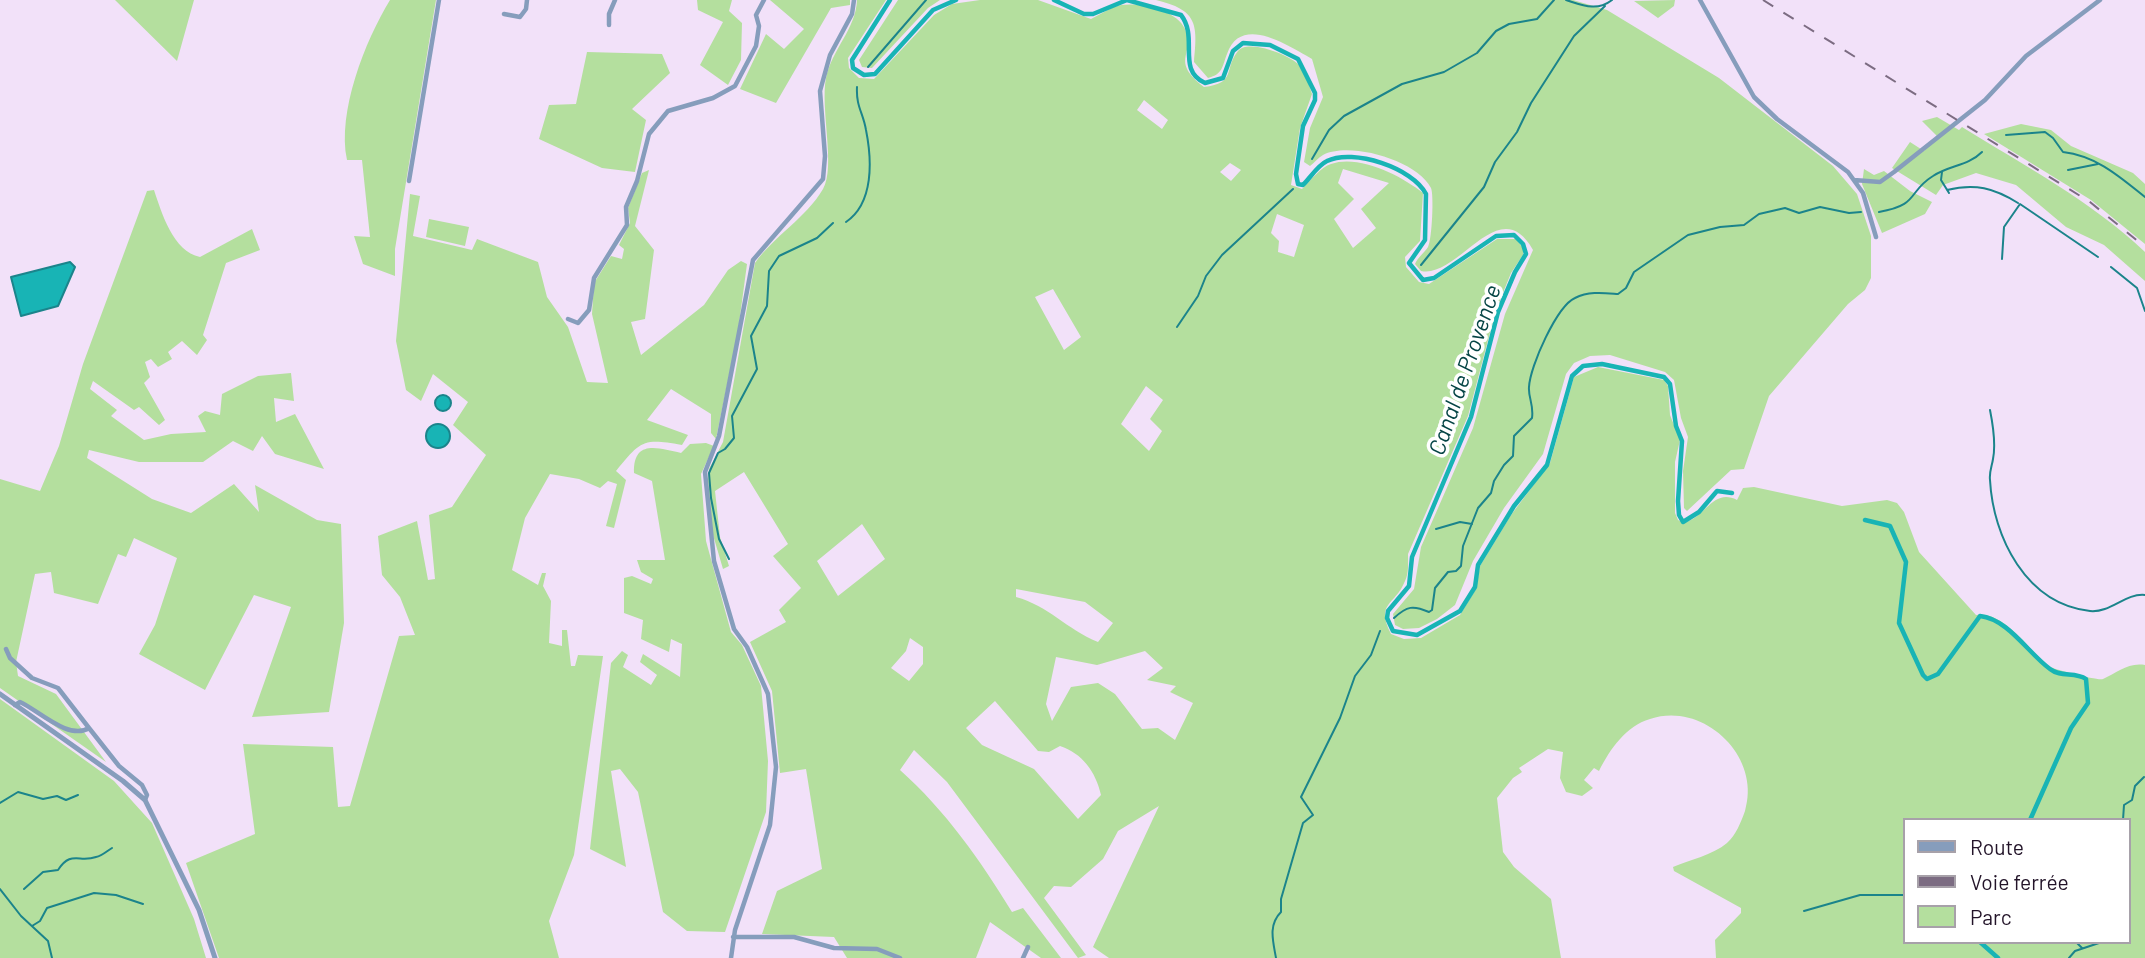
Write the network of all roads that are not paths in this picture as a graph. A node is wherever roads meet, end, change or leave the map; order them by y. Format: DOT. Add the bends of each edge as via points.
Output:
graph roads {
  1 [pos="439,0"];
  2 [pos="527,0"];
  3 [pos="615,0"];
  4 [pos="764,0"];
  5 [pos="854,0"];
  6 [pos="1700,0"];
  7 [pos="2100,0"];
  8 [pos="505,14"];
  9 [pos="609,25"];
  10 [pos="1854,180"];
  11 [pos="409,181"];
  12 [pos="1877,237"];
  13 [pos="568,319"];
  14 [pos="6,649"];
  15 [pos="0,694"];
  16 [pos="15,705"];
  17 [pos="89,728"];
  18 [pos="145,800"];
  19 [pos="733,937"];
  20 [pos="1028,947"];
  21 [pos="215,958"];
  22 [pos="731,958"];
  23 [pos="900,958"];
  24 [pos="1023,958"];
  1 -- 11 [label="street"];
  2 -- 8 [label="street" via="520,17"];
  3 -- 9 [label="street" via="608,14"];
  4 -- 13 [label="street" via="756,15 756,46 735,86 713,98 668,111 656,122 626,207 627,225 594,278 589,310 578,323"];
  5 -- 19 [label="street" via="820,91 823,179 753,260 719,436 705,472 710,538 720,584 734,628 765,684 776,756 770,825"];
  6 -- 10 [label="street" via="1754,97"];
  7 -- 10 [label="street" via="2026,56 1985,100 1894,173 1880,181"];
  10 -- 12 [label="street"];
  14 -- 17 [label="street" via="32,678 58,688"];
  15 -- 16 [label="street"];
  16 -- 17 [label="street" via="29,706 70,730"];
  16 -- 18 [label="street"];
  17 -- 18 [label="street" via="119,766 144,788"];
  18 -- 21 [label="street" via="199,910"];
  19 -- 22 [label="street"];
  19 -- 23 [label="street" via="794,937 834,948 877,949"];
  20 -- 24 [label="street"];
}
